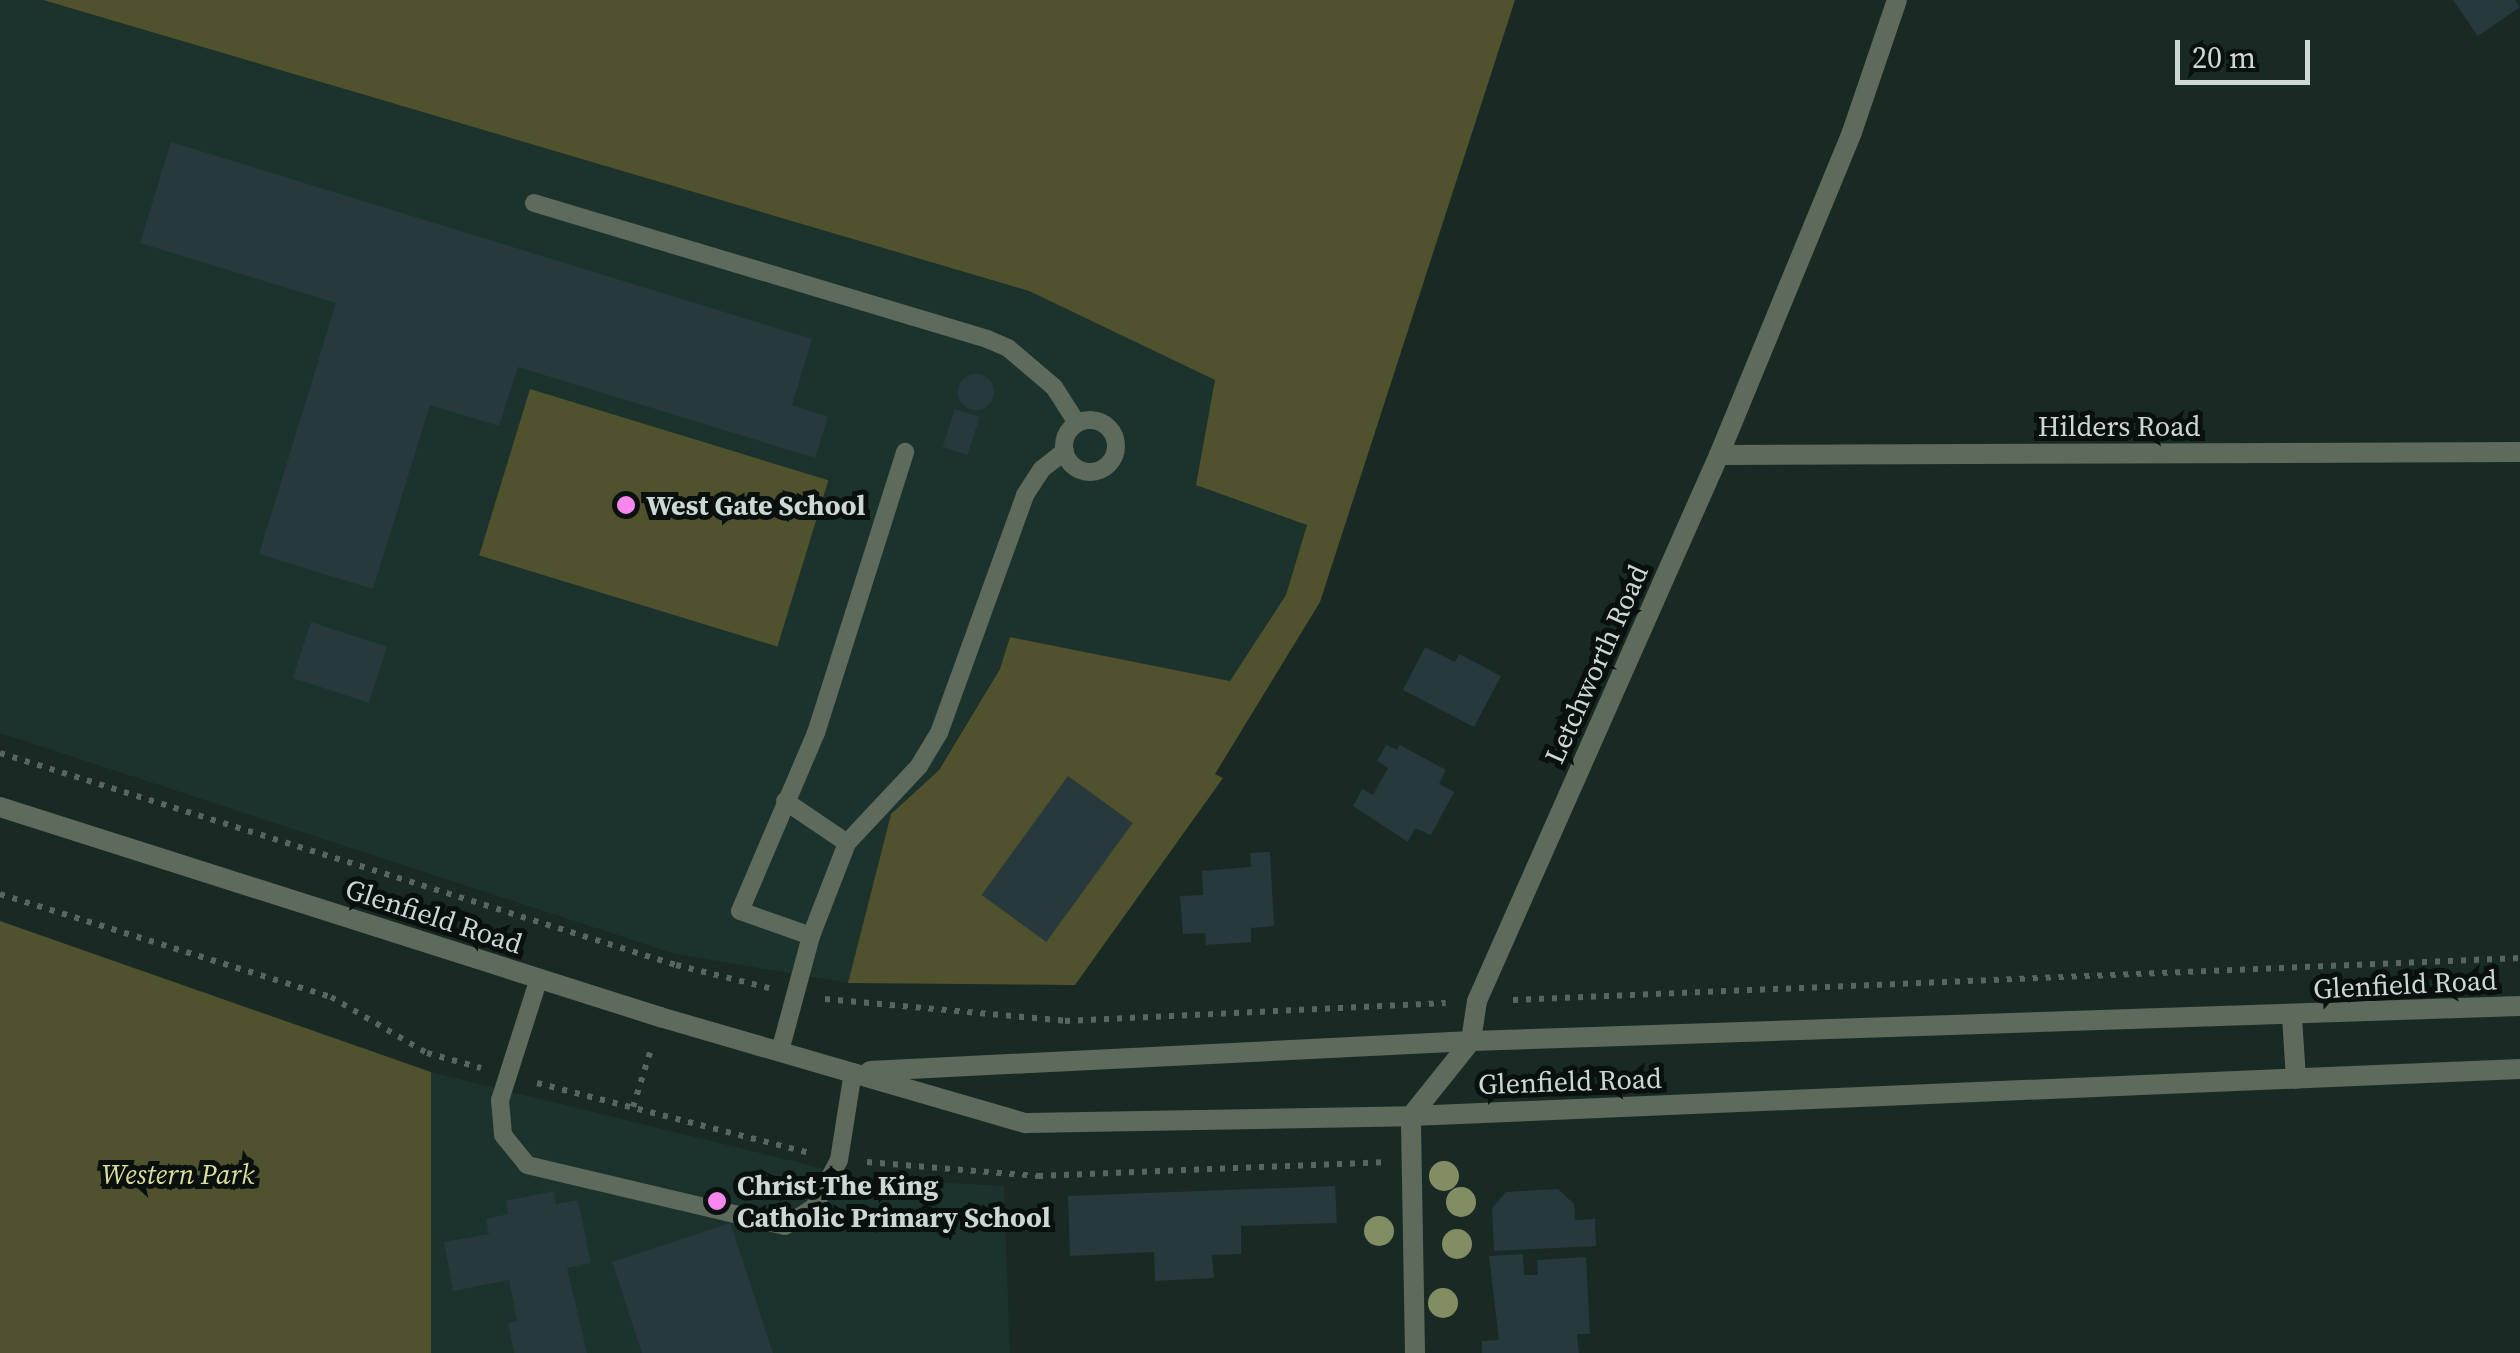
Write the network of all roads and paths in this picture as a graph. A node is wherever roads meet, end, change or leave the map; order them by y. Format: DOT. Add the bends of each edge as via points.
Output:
graph roads {
  1 [pos="1897,0"];
  2 [pos="534,202"];
  3 [pos="1077,423"];
  4 [pos="1065,451"];
  5 [pos="904,452"];
  6 [pos="2520,452"];
  7 [pos="1719,455"];
  8 [pos="0,753"];
  9 [pos="786,801"];
  10 [pos="0,807"];
  11 [pos="847,843"];
  12 [pos="0,894"];
  13 [pos="811,936"];
  14 [pos="2520,958"];
  15 [pos="538,978"];
  16 [pos="797,994"];
  17 [pos="1477,1001"];
  18 [pos="2520,1006"];
  19 [pos="660,1017"];
  20 [pos="2292,1017"];
  21 [pos="1472,1042"];
  22 [pos="780,1051"];
  23 [pos="2520,1069"];
  24 [pos="853,1072"];
  25 [pos="508,1076"];
  26 [pos="2296,1079"];
  27 [pos="633,1107"];
  28 [pos="1412,1116"];
  29 [pos="839,1160"];
  30 [pos="1411,1160"];
  31 [pos="1415,1353"];
  1 -- 7 [label="street, Letchworth Road" via="1852,132"];
  2 -- 3 [label="lane" via="987,339 1054,387"];
  3 -- 4 [label="lane"];
  3 -- 4 [label="lane" via="1094,420 1109,428 1116,442 1112,458 1100,470 1084,470"];
  4 -- 11 [label="lane" via="1042,468 1025,495 939,734"];
  5 -- 9 [label="lane" via="816,733"];
  6 -- 7 [label="street, Hilders Road"];
  7 -- 17 [label="street, Letchworth Road"];
  8 -- 16 [label="path" via="676,965"];
  9 -- 11 [label="lane"];
  9 -- 13 [label="lane" via="740,910"];
  10 -- 15 [label="street, Glenfield Road"];
  11 -- 13 [label="lane"];
  12 -- 25 [label="path" via="332,997 427,1052"];
  13 -- 16 [label="lane"];
  14 -- 17 [label="path"];
  15 -- 19 [label="street, Glenfield Road"];
  15 -- 25 [label="lane"];
  16 -- 17 [label="path" via="1064,1021"];
  16 -- 22 [label="lane"];
  17 -- 21 [label="street, Letchworth Road"];
  18 -- 20 [label="street, Glenfield Road"];
  19 -- 22 [label="street, Glenfield Road"];
  19 -- 27 [label="path"];
  20 -- 21 [label="street, Glenfield Road"];
  20 -- 26 [label="street, Glenfield Road"];
  21 -- 24 [label="street, Glenfield Road"];
  21 -- 28 [label="street"];
  22 -- 24 [label="street, Glenfield Road"];
  23 -- 26 [label="street, Glenfield Road"];
  24 -- 28 [label="street, Glenfield Road" via="1026,1122"];
  24 -- 29 [label="lane"];
  25 -- 27 [label="path"];
  25 -- 29 [label="lane" via="500,1100 503,1135 527,1165 786,1226 814,1207"];
  26 -- 28 [label="street, Glenfield Road"];
  27 -- 29 [label="path"];
  28 -- 30 [label="street"];
  29 -- 30 [label="path" via="1038,1176"];
  30 -- 31 [label="street"];
}
